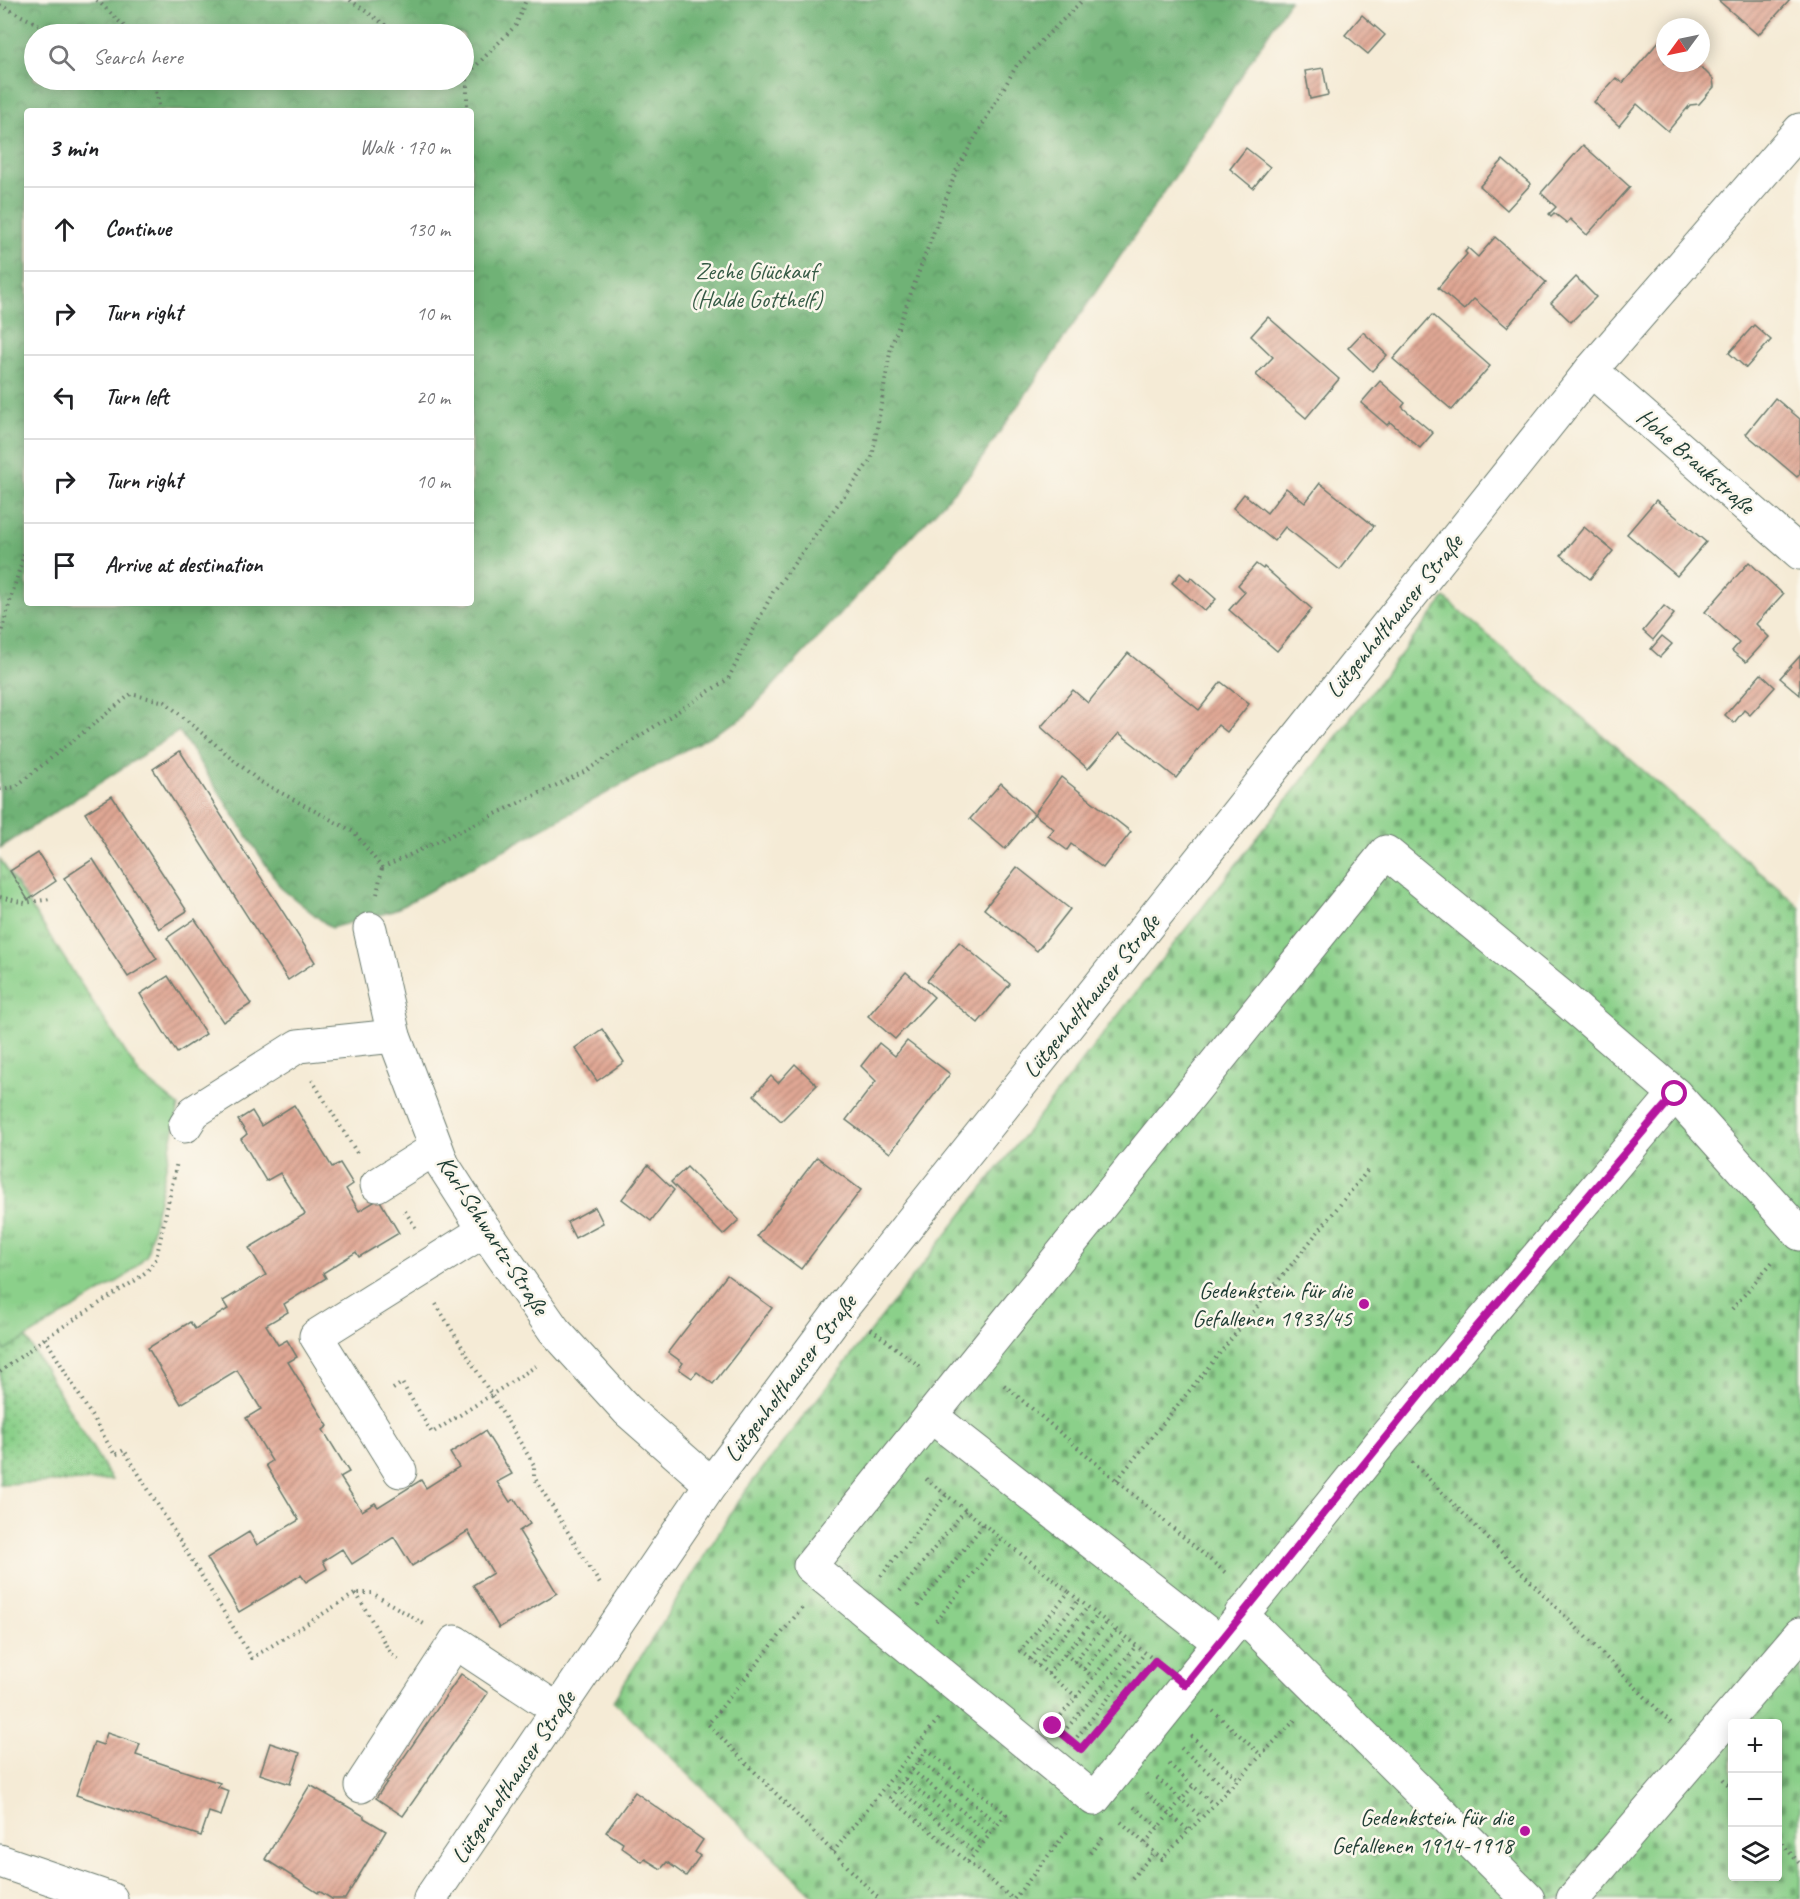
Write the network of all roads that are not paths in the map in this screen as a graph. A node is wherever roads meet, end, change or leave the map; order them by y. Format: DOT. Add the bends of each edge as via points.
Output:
graph roads {
  1 [pos="1800,130"];
  2 [pos="1591,370"];
  3 [pos="1800,552"];
  4 [pos="370,929"];
  5 [pos="394,1036"];
  6 [pos="1675,1094"];
  7 [pos="185,1126"];
  8 [pos="436,1148"];
  9 [pos="382,1182"];
  10 [pos="485,1230"];
  11 [pos="1799,1232"];
  12 [pos="931,1416"];
  13 [pos="400,1471"];
  14 [pos="711,1484"];
  15 [pos="1248,1606"];
  16 [pos="1800,1634"];
  17 [pos="1219,1642"];
  18 [pos="558,1710"];
  19 [pos="361,1786"];
  20 [pos="0,1861"];
  21 [pos="111,1899"];
  22 [pos="430,1899"];
  23 [pos="1528,1899"];
  24 [pos="1573,1899"];
  1 -- 2 [label="street, Lütgenholthauser Straße"];
  2 -- 3 [label="street, Hohe Braukstraße"];
  2 -- 14 [label="street, Lütgenholthauser Straße" via="843,1307"];
  4 -- 5 [label="street, Karl-Schwartz-Straße"];
  5 -- 7 [label="street" via="298,1046 194,1112"];
  5 -- 8 [label="street, Karl-Schwartz-Straße"];
  6 -- 11 [label="street"];
  6 -- 12 [label="street" via="1386,852"];
  6 -- 15 [label="street"];
  8 -- 9 [label="street"];
  8 -- 10 [label="street, Karl-Schwartz-Straße"];
  10 -- 13 [label="street" via="316,1336"];
  10 -- 14 [label="street, Karl-Schwartz-Straße" via="554,1330 627,1410"];
  12 -- 17 [label="street"];
  12 -- 17 [label="street" via="810,1566 962,1689 1063,1743 1094,1799"];
  14 -- 18 [label="street, Lütgenholthauser Straße"];
  15 -- 17 [label="street"];
  15 -- 23 [label="street" via="1321,1694"];
  16 -- 24 [label="street"];
  18 -- 19 [label="street" via="455,1642"];
  18 -- 22 [label="street, Lütgenholthauser Straße"];
  20 -- 21 [label="street"];
}
